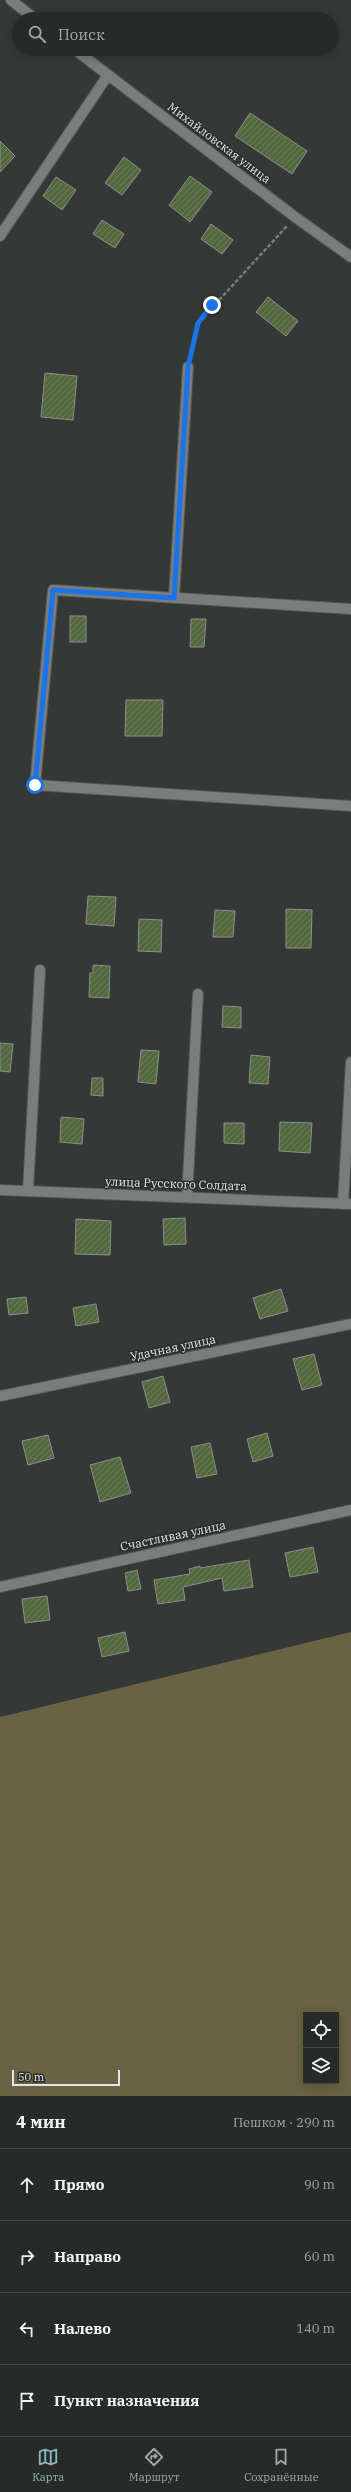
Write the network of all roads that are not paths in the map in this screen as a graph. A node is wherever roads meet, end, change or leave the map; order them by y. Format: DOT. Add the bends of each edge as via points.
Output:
graph roads {
  1 [pos="10,0"];
  2 [pos="26,12"];
  3 [pos="83,56"];
  4 [pos="108,76"];
  5 [pos="0,236"];
  6 [pos="351,257"];
  7 [pos="188,367"];
  8 [pos="174,598"];
  9 [pos="351,609"];
  10 [pos="351,806"];
  11 [pos="40,970"];
  12 [pos="198,994"];
  13 [pos="351,1062"];
  14 [pos="0,1190"];
  15 [pos="28,1191"];
  16 [pos="188,1197"];
  17 [pos="347,1204"];
  18 [pos="351,1324"];
  19 [pos="0,1396"];
  20 [pos="351,1510"];
  21 [pos="0,1586"];
  1 -- 2 [label="street"];
  3 -- 4 [label="street, Михайловская улица"];
  4 -- 5 [label="street"];
  4 -- 6 [label="street, Михайловская улица"];
  7 -- 8 [label="street"];
  8 -- 9 [label="street"];
  8 -- 10 [label="street" via="53,590 35,785"];
  11 -- 15 [label="street"];
  12 -- 16 [label="street"];
  13 -- 17 [label="street"];
  14 -- 15 [label="street, улица Русского Солдата"];
  15 -- 16 [label="street, улица Русского Солдата"];
  16 -- 17 [label="street, улица Русского Солдата"];
  18 -- 19 [label="street, Удачная улица"];
  20 -- 21 [label="street, Счастливая улица"];
}
